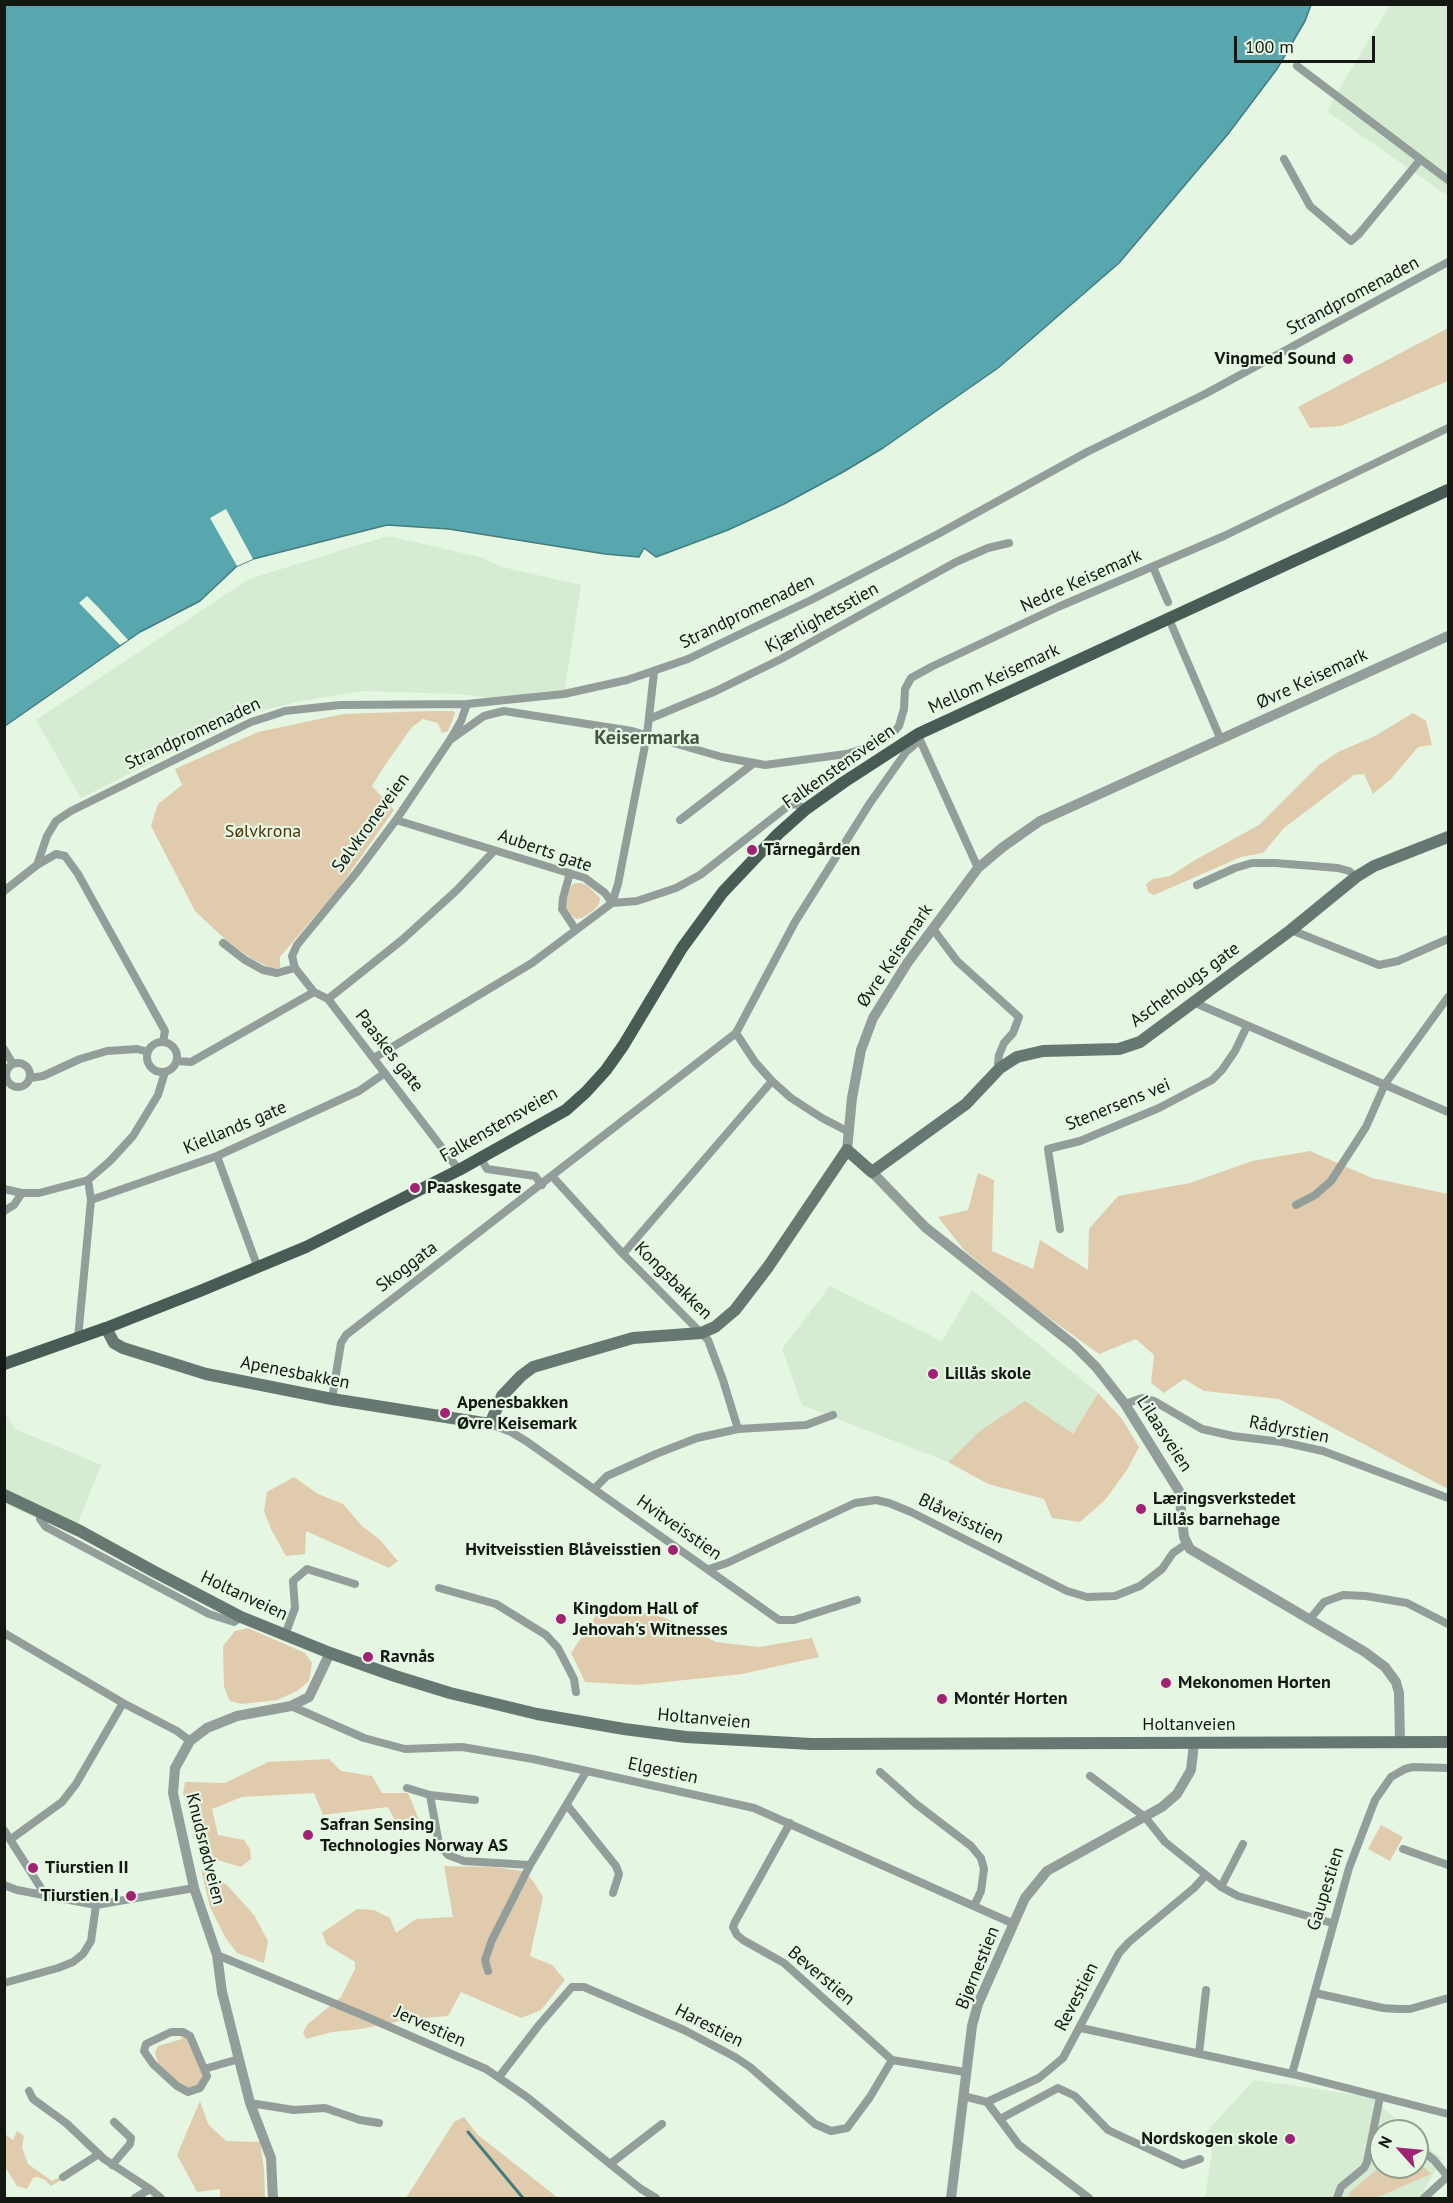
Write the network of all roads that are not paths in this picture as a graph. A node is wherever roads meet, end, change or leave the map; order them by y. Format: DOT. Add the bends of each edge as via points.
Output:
graph roads {
  1 [pos="1297,66"];
  2 [pos="1284,159"];
  3 [pos="1420,160"];
  4 [pos="1449,180"];
  5 [pos="1449,262"];
  6 [pos="1449,428"];
  7 [pos="1449,490"];
  8 [pos="1008,543"];
  9 [pos="1153,567"];
  10 [pos="1168,602"];
  11 [pos="1169,619"];
  12 [pos="1449,636"];
  13 [pos="654,672"];
  14 [pos="466,704"];
  15 [pos="649,719"];
  16 [pos="647,735"];
  17 [pos="919,737"];
  18 [pos="450,740"];
  19 [pos="1221,741"];
  20 [pos="754,763"];
  21 [pos="806,809"];
  22 [pos="680,819"];
  23 [pos="396,820"];
  24 [pos="1449,837"];
  25 [pos="494,851"];
  26 [pos="37,865"];
  27 [pos="978,868"];
  28 [pos="570,873"];
  29 [pos="1356,877"];
  30 [pos="1197,885"];
  31 [pos="4,891"];
  32 [pos="612,903"];
  33 [pos="933,929"];
  34 [pos="576,930"];
  35 [pos="1291,930"];
  36 [pos="1449,939"];
  37 [pos="223,944"];
  38 [pos="292,956"];
  39 [pos="295,968"];
  40 [pos="314,992"];
  41 [pos="1449,996"];
  42 [pos="328,999"];
  43 [pos="1193,1002"];
  44 [pos="1246,1026"];
  45 [pos="736,1033"];
  46 [pos="163,1042"];
  47 [pos="4,1049"];
  48 [pos="148,1052"];
  49 [pos="374,1058"];
  50 [pos="177,1061"];
  51 [pos="13,1064"];
  52 [pos="1000,1068"];
  53 [pos="165,1072"];
  54 [pos="385,1073"];
  55 [pos="5,1074"];
  56 [pos="30,1078"];
  57 [pos="772,1081"];
  58 [pos="1385,1084"];
  59 [pos="1449,1112"];
  60 [pos="849,1132"];
  61 [pos="848,1150"];
  62 [pos="218,1156"];
  63 [pos="481,1159"];
  64 [pos="459,1170"];
  65 [pos="872,1172"];
  66 [pos="552,1176"];
  67 [pos="88,1180"];
  68 [pos="542,1185"];
  69 [pos="4,1189"];
  70 [pos="22,1193"];
  71 [pos="91,1200"];
  72 [pos="1296,1205"];
  73 [pos="4,1211"];
  74 [pos="1060,1229"];
  75 [pos="623,1254"];
  76 [pos="258,1268"];
  77 [pos="106,1328"];
  78 [pos="702,1333"];
  79 [pos="78,1338"];
  80 [pos="4,1364"];
  81 [pos="332,1399"];
  82 [pos="1125,1404"];
  83 [pos="833,1415"];
  84 [pos="490,1424"];
  85 [pos="738,1429"];
  86 [pos="595,1488"];
  87 [pos="4,1495"];
  88 [pos="1449,1498"];
  89 [pos="1186,1544"];
  90 [pos="709,1569"];
  91 [pos="355,1584"];
  92 [pos="439,1588"];
  93 [pos="857,1600"];
  94 [pos="1310,1619"];
  95 [pos="1449,1624"];
  96 [pos="4,1633"];
  97 [pos="285,1635"];
  98 [pos="330,1653"];
  99 [pos="576,1692"];
  100 [pos="123,1703"];
  101 [pos="291,1706"];
  102 [pos="190,1741"];
  103 [pos="1400,1742"];
  104 [pos="1449,1742"];
  105 [pos="1194,1743"];
  106 [pos="1449,1768"];
  107 [pos="586,1772"];
  108 [pos="880,1773"];
  109 [pos="1090,1776"];
  110 [pos="407,1788"];
  111 [pos="430,1795"];
  112 [pos="476,1800"];
  113 [pos="567,1804"];
  114 [pos="1145,1817"];
  115 [pos="790,1823"];
  116 [pos="4,1830"];
  117 [pos="11,1839"];
  118 [pos="1243,1844"];
  119 [pos="1403,1849"];
  120 [pos="530,1865"];
  121 [pos="1449,1865"];
  122 [pos="1205,1876"];
  123 [pos="4,1885"];
  124 [pos="1221,1887"];
  125 [pos="194,1888"];
  126 [pos="613,1893"];
  127 [pos="46,1896"];
  128 [pos="96,1905"];
  129 [pos="974,1906"];
  130 [pos="1332,1923"];
  131 [pos="1014,1924"];
  132 [pos="218,1955"];
  133 [pos="488,1971"];
  134 [pos="4,1983"];
  135 [pos="1206,1990"];
  136 [pos="1315,1993"];
  137 [pos="1449,1998"];
  138 [pos="1081,2028"];
  139 [pos="1199,2054"];
  140 [pos="239,2059"];
  141 [pos="892,2060"];
  142 [pos="204,2069"];
  143 [pos="965,2072"];
  144 [pos="1292,2074"];
  145 [pos="499,2077"];
  146 [pos="29,2091"];
  147 [pos="963,2096"];
  148 [pos="1380,2097"];
  149 [pos="987,2102"];
  150 [pos="250,2103"];
  151 [pos="1449,2114"];
  152 [pos="1000,2119"];
  153 [pos="1378,2119"];
  154 [pos="114,2122"];
  155 [pos="379,2123"];
  156 [pos="662,2124"];
  157 [pos="99,2154"];
  158 [pos="1429,2156"];
  159 [pos="1369,2157"];
  160 [pos="1200,2159"];
  161 [pos="609,2164"];
  162 [pos="112,2165"];
  163 [pos="1448,2176"];
  164 [pos="63,2177"];
  165 [pos="150,2189"];
  166 [pos="135,2199"];
  167 [pos="161,2199"];
  168 [pos="273,2199"];
  169 [pos="656,2199"];
  170 [pos="951,2199"];
  171 [pos="1089,2199"];
  172 [pos="1337,2199"];
  173 [pos="1424,2199"];
  1 -- 3 [label="street"];
  2 -- 3 [label="street" via="1315,211 1351,241"];
  3 -- 4 [label="street"];
  5 -- 13 [label="street, Strandpromenaden" via="811,600"];
  6 -- 9 [label="street, Nedre Keisemark"];
  7 -- 11 [label="main road, Mellom Keisemark"];
  8 -- 15 [label="street, Kjærlighetsstien" via="956,562 781,659 716,692"];
  9 -- 10 [label="street"];
  9 -- 20 [label="street, Nedre Keisemark" via="1058,607 911,678 905,689 899,726 873,746 846,754 765,765"];
  11 -- 17 [label="main road, Mellom Keisemark"];
  11 -- 19 [label="street"];
  12 -- 19 [label="street, Øvre Keisemark"];
  13 -- 14 [label="street, Strandpromenaden" via="564,694"];
  13 -- 15 [label="street"];
  14 -- 18 [label="street, Sølvkroneveien"];
  14 -- 26 [label="street, Strandpromenaden" via="340,705 285,711 251,722 56,821"];
  15 -- 16 [label="street"];
  16 -- 18 [label="street, Nedre Keisemark" via="504,711 484,716"];
  16 -- 20 [label="street, Nedre Keisemark"];
  16 -- 32 [label="street"];
  17 -- 21 [label="main road, Falkenstensveien"];
  17 -- 27 [label="street"];
  17 -- 45 [label="street, Mellom Keisemark" via="870,803 795,922"];
  18 -- 23 [label="street, Sølvkroneveien"];
  19 -- 27 [label="street, Øvre Keisemark" via="1040,821"];
  20 -- 22 [label="street"];
  21 -- 32 [label="street" via="795,804 788,806 700,875 676,888 637,901"];
  21 -- 63 [label="main road, Falkenstensveien" via="716,901 682,948 623,1046 586,1092 566,1110"];
  23 -- 25 [label="street, Auberts gate"];
  23 -- 38 [label="street, Sølvkroneveien"];
  24 -- 29 [label="main road, Aschehougs gate"];
  25 -- 28 [label="street, Auberts gate"];
  25 -- 42 [label="street" via="410,933"];
  26 -- 31 [label="street"];
  26 -- 46 [label="street" via="57,854 65,856 78,874 165,1031"];
  27 -- 33 [label="street, Øvre Keisemark"];
  28 -- 32 [label="street, Auberts gate" via="598,887"];
  28 -- 34 [label="street" via="562,909"];
  29 -- 30 [label="street" via="1338,868 1252,863"];
  29 -- 35 [label="main road, Aschehougs gate"];
  32 -- 34 [label="street"];
  33 -- 52 [label="street" via="957,961 1019,1017 999,1055"];
  33 -- 60 [label="street, Øvre Keisemark" via="892,987 866,1036 857,1068"];
  34 -- 49 [label="street" via="532,963"];
  35 -- 36 [label="street" via="1379,964 1398,961"];
  35 -- 43 [label="main road, Aschehougs gate"];
  37 -- 39 [label="street" via="263,970 277,973"];
  38 -- 39 [label="street, Paaskes gate"];
  39 -- 40 [label="street, Paaskes gate"];
  40 -- 42 [label="street, Paaskes gate"];
  40 -- 50 [label="street" via="191,1062"];
  41 -- 58 [label="street"];
  42 -- 49 [label="street, Paaskes gate"];
  43 -- 44 [label="street"];
  43 -- 52 [label="main road, Aschehougs gate" via="1132,1045 1119,1049 1027,1053"];
  44 -- 58 [label="street"];
  44 -- 74 [label="street, Stenersens vei" via="1235,1051 1212,1080 1159,1108 1080,1141 1048,1149"];
  45 -- 57 [label="street"];
  45 -- 66 [label="street, Skoggata"];
  46 -- 48 [label="street"];
  46 -- 50 [label="street" via="175,1048"];
  47 -- 51 [label="street"];
  48 -- 53 [label="street" via="150,1065"];
  48 -- 56 [label="street" via="107,1052"];
  49 -- 54 [label="street, Paaskes gate"];
  50 -- 53 [label="street"];
  51 -- 55 [label="street"];
  51 -- 56 [label="street" via="27,1067"];
  52 -- 65 [label="main road, Aschehougs gate" via="966,1104"];
  53 -- 67 [label="street" via="158,1095 133,1136"];
  54 -- 62 [label="street, Kiellands gate" via="359,1091"];
  54 -- 64 [label="street, Paaskes gate"];
  55 -- 56 [label="street" via="10,1085 18,1088"];
  57 -- 60 [label="street" via="791,1098"];
  57 -- 75 [label="street"];
  58 -- 59 [label="street"];
  58 -- 72 [label="street" via="1366,1127 1331,1181"];
  60 -- 61 [label="street, Øvre Keisemark"];
  61 -- 65 [label="main road, Lilaasveien"];
  61 -- 78 [label="main road" via="741,1303 715,1327"];
  62 -- 71 [label="street, Kiellands gate"];
  62 -- 76 [label="street"];
  63 -- 64 [label="main road, Falkenstensveien"];
  63 -- 68 [label="street" via="487,1169 535,1176"];
  64 -- 76 [label="main road, Falkenstensveien"];
  65 -- 82 [label="street, Lilaasveien" via="925,1227 1074,1345"];
  66 -- 68 [label="street, Skoggata"];
  66 -- 75 [label="street, Kongsbakken"];
  67 -- 70 [label="street"];
  67 -- 71 [label="street"];
  68 -- 81 [label="street, Skoggata" via="346,1335 341,1343"];
  69 -- 70 [label="street"];
  70 -- 73 [label="street"];
  71 -- 79 [label="street"];
  75 -- 78 [label="street, Kongsbakken"];
  76 -- 77 [label="main road, Falkenstensveien"];
  77 -- 79 [label="main road, Falkenstensveien"];
  77 -- 81 [label="main road, Apenesbakken" via="114,1343 160,1360 206,1374"];
  78 -- 84 [label="main road" via="633,1338 533,1367 502,1396"];
  78 -- 85 [label="street, Kongsbakken" via="712,1349"];
  79 -- 80 [label="main road, Falkenstensveien"];
  81 -- 84 [label="main road, Apenesbakken"];
  82 -- 88 [label="street, Rådyrstien" via="1142,1398 1154,1401 1202,1429 1323,1451"];
  82 -- 89 [label="street, Lilaasveien" via="1179,1491"];
  83 -- 85 [label="street" via="806,1425"];
  84 -- 86 [label="street, Hvitveisstien" via="511,1432"];
  85 -- 86 [label="street" via="697,1438 656,1454 607,1476"];
  86 -- 90 [label="street, Hvitveisstien"];
  87 -- 97 [label="main road, Holtanveien" via="241,1617"];
  89 -- 90 [label="street, Blåveisstien" via="1140,1586 1115,1596 1087,1597 1067,1591 911,1512 876,1500 855,1503"];
  89 -- 94 [label="street" via="1195,1553"];
  90 -- 93 [label="street, Hvitveisstien" via="779,1620 794,1620"];
  91 -- 97 [label="street" via="307,1569 293,1581 295,1608"];
  92 -- 99 [label="street" via="496,1604 546,1635 558,1648 574,1679"];
  94 -- 95 [label="street" via="1324,1602 1344,1595 1407,1603"];
  94 -- 103 [label="street" via="1371,1656 1391,1674 1399,1693"];
  96 -- 100 [label="street"];
  97 -- 98 [label="main road, Holtanveien"];
  98 -- 101 [label="street, Knudsrødveien" via="309,1697"];
  98 -- 105 [label="main road, Holtanveien" via="489,1703 686,1737 811,1744"];
  100 -- 102 [label="street"];
  100 -- 117 [label="street" via="62,1802"];
  101 -- 102 [label="street, Knudsrødveien" via="237,1716 207,1728"];
  101 -- 107 [label="street, Elgestien" via="364,1738 405,1749 462,1747"];
  102 -- 125 [label="street, Knudsrødveien" via="175,1768 173,1793"];
  103 -- 104 [label="main road, Holtanveien"];
  103 -- 105 [label="main road, Holtanveien"];
  105 -- 114 [label="street, Bjørnestien" via="1191,1770 1177,1794"];
  106 -- 130 [label="street, Gaupestien" via="1405,1769 1382,1788 1368,1815"];
  107 -- 113 [label="street"];
  107 -- 115 [label="street, Elgestien" via="754,1808"];
  108 -- 129 [label="street, Bjørnestien" via="981,1858 981,1891"];
  109 -- 114 [label="street"];
  110 -- 111 [label="street"];
  111 -- 112 [label="street"];
  111 -- 120 [label="street" via="439,1844 448,1855 464,1860"];
  113 -- 120 [label="street"];
  113 -- 126 [label="street" via="616,1866 619,1874"];
  114 -- 122 [label="street" via="1165,1842"];
  114 -- 131 [label="street, Bjørnestien" via="1047,1871 1025,1898"];
  115 -- 129 [label="street, Elgestien"];
  115 -- 141 [label="street, Beverstien" via="733,1927 742,1940 798,1974"];
  116 -- 117 [label="street"];
  117 -- 127 [label="street"];
  118 -- 124 [label="street"];
  119 -- 121 [label="street"];
  120 -- 133 [label="street" via="492,1941 486,1960"];
  122 -- 124 [label="street"];
  122 -- 138 [label="street, Revestien" via="1119,1953"];
  123 -- 127 [label="street"];
  124 -- 130 [label="street" via="1238,1896"];
  125 -- 128 [label="street"];
  125 -- 132 [label="street, Knudsrødveien"];
  127 -- 128 [label="street"];
  128 -- 134 [label="street" via="91,1941 83,1954 58,1968"];
  129 -- 131 [label="street, Elgestien"];
  130 -- 136 [label="street, Gaupestien"];
  131 -- 143 [label="street, Bjørnestien" via="978,2004"];
  132 -- 140 [label="street, Knudsrødveien" via="222,1992"];
  132 -- 145 [label="street, Jervestien"];
  135 -- 139 [label="street"];
  136 -- 137 [label="street" via="1398,2009"];
  136 -- 144 [label="street, Gaupestien"];
  138 -- 139 [label="street"];
  138 -- 149 [label="street, Revestien" via="1063,2058 1039,2078"];
  139 -- 144 [label="street"];
  140 -- 142 [label="street"];
  140 -- 150 [label="street, Knudsrødveien"];
  141 -- 143 [label="street"];
  141 -- 145 [label="street, Harestien" via="847,2128 831,2131 815,2124 735,2057 684,2030 584,1987 572,1988"];
  142 -- 142 [label="street" via="190,2036 183,2032 171,2032 146,2044 144,2051 153,2064 188,2092 200,2088 207,2076"];
  143 -- 147 [label="street, Bjørnestien"];
  144 -- 148 [label="street"];
  145 -- 161 [label="street, Jervestien"];
  146 -- 157 [label="street"];
  147 -- 149 [label="street"];
  147 -- 170 [label="street, Bjørnestien"];
  148 -- 151 [label="street"];
  148 -- 153 [label="street"];
  149 -- 152 [label="street"];
  150 -- 155 [label="street" via="294,2109 325,2108"];
  150 -- 168 [label="street, Knudsrødveien" via="271,2158"];
  152 -- 160 [label="street" via="1058,2088 1075,2096 1108,2130 1183,2165"];
  152 -- 171 [label="street" via="1019,2145"];
  154 -- 162 [label="street" via="131,2138"];
  156 -- 161 [label="street"];
  157 -- 162 [label="street"];
  157 -- 164 [label="street"];
  158 -- 163 [label="street"];
  159 -- 172 [label="street" via="1364,2168 1341,2187"];
  161 -- 169 [label="street, Jervestien"];
  162 -- 165 [label="street"];
  163 -- 173 [label="street"];
  165 -- 166 [label="street"];
  165 -- 167 [label="street"];
}
